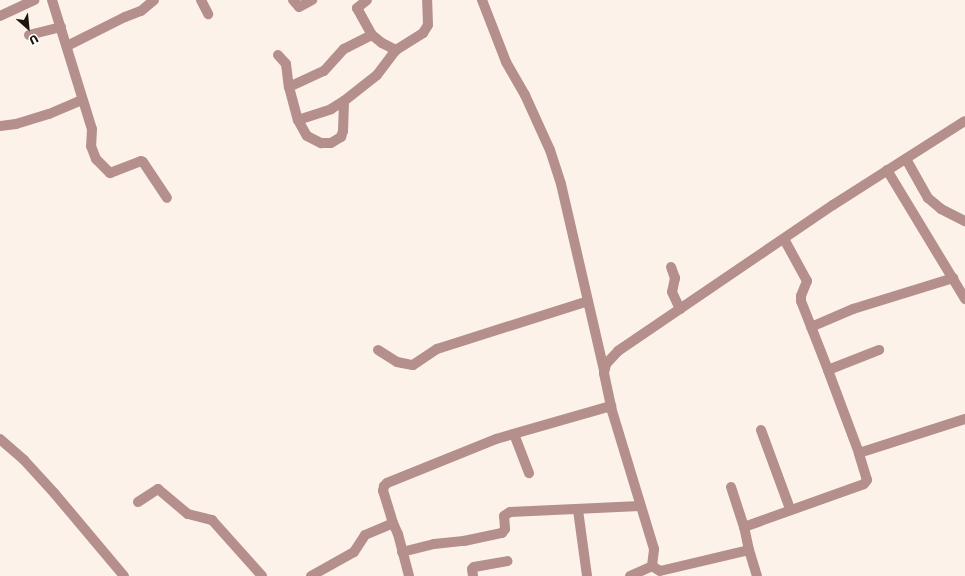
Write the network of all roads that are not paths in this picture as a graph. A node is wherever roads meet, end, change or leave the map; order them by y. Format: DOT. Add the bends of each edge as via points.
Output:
graph roads {
  1 [pos="35,0"];
  2 [pos="52,0"];
  3 [pos="154,0"];
  4 [pos="201,0"];
  5 [pos="293,0"];
  6 [pos="312,0"];
  7 [pos="367,0"];
  8 [pos="427,0"];
  9 [pos="482,0"];
  10 [pos="208,14"];
  11 [pos="0,16"];
  12 [pos="61,27"];
  13 [pos="29,35"];
  14 [pos="372,35"];
  15 [pos="67,46"];
  16 [pos="396,50"];
  17 [pos="278,55"];
  18 [pos="289,87"];
  19 [pos="82,100"];
  20 [pos="344,101"];
  21 [pos="298,120"];
  22 [pos="965,121"];
  23 [pos="0,126"];
  24 [pos="906,158"];
  25 [pos="887,170"];
  26 [pos="167,198"];
  27 [pos="965,221"];
  28 [pos="784,239"];
  29 [pos="671,267"];
  30 [pos="953,278"];
  31 [pos="965,299"];
  32 [pos="588,301"];
  33 [pos="680,309"];
  34 [pos="811,327"];
  35 [pos="378,350"];
  36 [pos="879,350"];
  37 [pos="604,370"];
  38 [pos="828,370"];
  39 [pos="611,406"];
  40 [pos="965,419"];
  41 [pos="760,430"];
  42 [pos="514,434"];
  43 [pos="0,439"];
  44 [pos="859,453"];
  45 [pos="529,473"];
  46 [pos="731,487"];
  47 [pos="138,502"];
  48 [pos="640,506"];
  49 [pos="790,509"];
  50 [pos="578,510"];
  51 [pos="393,523"];
  52 [pos="744,527"];
  53 [pos="748,550"];
  54 [pos="402,552"];
  55 [pos="507,561"];
  56 [pos="658,571"];
  57 [pos="124,576"];
  58 [pos="262,576"];
  59 [pos="311,576"];
  60 [pos="409,576"];
  61 [pos="473,576"];
  62 [pos="587,576"];
  63 [pos="630,576"];
  64 [pos="756,576"];
  1 -- 11 [label="street"];
  2 -- 12 [label="street"];
  3 -- 15 [label="street" via="141,11"];
  4 -- 10 [label="street"];
  5 -- 6 [label="street" via="299,6"];
  7 -- 14 [label="street" via="357,8"];
  8 -- 16 [label="street" via="428,25 423,33"];
  9 -- 32 [label="street" via="506,62 525,95 550,150 561,184"];
  12 -- 13 [label="street"];
  12 -- 15 [label="street"];
  14 -- 16 [label="street"];
  14 -- 18 [label="street" via="344,49 324,71"];
  15 -- 19 [label="street"];
  16 -- 20 [label="street" via="378,75"];
  17 -- 18 [label="street" via="286,64"];
  18 -- 21 [label="street"];
  19 -- 23 [label="street" via="49,114"];
  19 -- 26 [label="street" via="92,129 92,152 106,171 113,173 137,162 143,162"];
  20 -- 21 [label="street" via="331,109"];
  20 -- 21 [label="street" via="343,131 336,141 326,144 311,139 303,131"];
  22 -- 24 [label="street"];
  24 -- 25 [label="street"];
  24 -- 27 [label="street" via="931,201"];
  25 -- 28 [label="street"];
  25 -- 30 [label="street"];
  28 -- 33 [label="street"];
  28 -- 34 [label="street" via="807,282 801,296"];
  29 -- 33 [label="street" via="675,278 672,292"];
  30 -- 31 [label="street"];
  30 -- 34 [label="street" via="853,309"];
  32 -- 35 [label="street" via="437,349 413,365 397,362"];
  32 -- 37 [label="street"];
  33 -- 37 [label="street" via="618,351"];
  34 -- 38 [label="street"];
  36 -- 38 [label="street"];
  37 -- 39 [label="street"];
  38 -- 44 [label="street"];
  39 -- 42 [label="street"];
  39 -- 48 [label="street"];
  40 -- 44 [label="street"];
  41 -- 49 [label="street"];
  42 -- 45 [label="street"];
  42 -- 51 [label="street" via="387,483 383,491"];
  43 -- 57 [label="street" via="24,460 55,494"];
  44 -- 49 [label="street" via="867,480 864,484"];
  46 -- 52 [label="street"];
  47 -- 58 [label="street" via="158,489 188,514 212,520"];
  48 -- 50 [label="street"];
  48 -- 56 [label="street" via="654,549"];
  49 -- 52 [label="street"];
  50 -- 54 [label="street" via="510,512 504,516 505,529 502,533"];
  50 -- 62 [label="street"];
  51 -- 54 [label="street"];
  51 -- 59 [label="street" via="365,535 354,552"];
  52 -- 53 [label="street"];
  53 -- 56 [label="street"];
  53 -- 64 [label="street"];
  54 -- 60 [label="street"];
  55 -- 61 [label="street" via="474,567"];
  56 -- 63 [label="street"];
}
